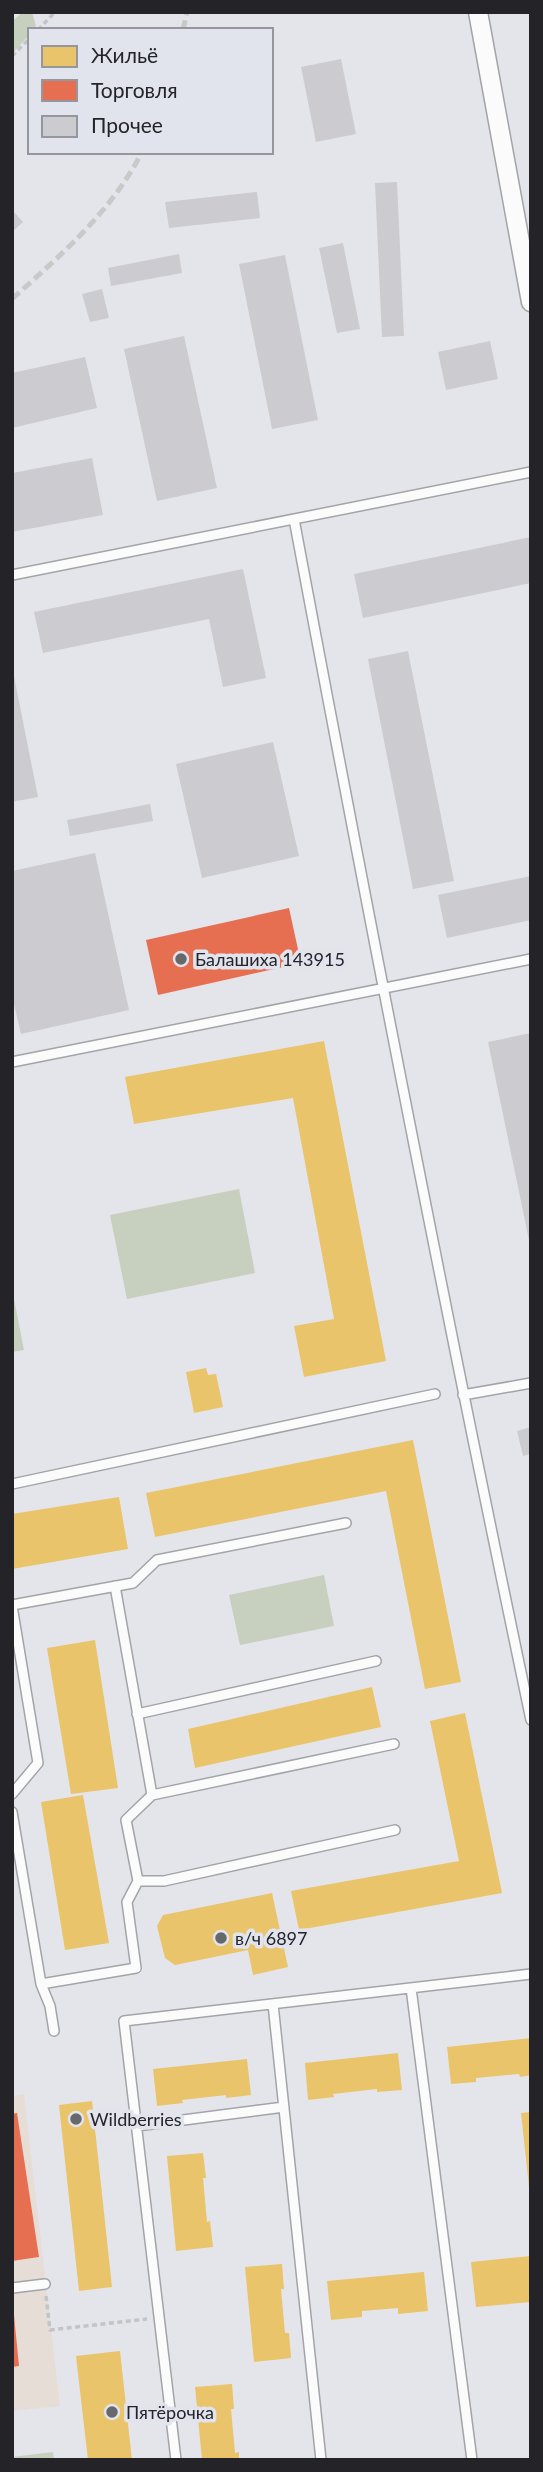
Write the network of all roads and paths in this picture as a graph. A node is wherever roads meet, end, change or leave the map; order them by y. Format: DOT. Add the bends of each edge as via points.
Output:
graph roads {
  1 [pos="55,12"];
  2 [pos="478,12"];
  3 [pos="40,28"];
  4 [pos="28,40"];
  5 [pos="12,56"];
  6 [pos="531,302"];
  7 [pos="531,472"];
  8 [pos="294,519"];
  9 [pos="12,575"];
  10 [pos="531,959"];
  11 [pos="382,990"];
  12 [pos="12,1062"];
  13 [pos="531,1383"];
  14 [pos="435,1394"];
  15 [pos="463,1395"];
  16 [pos="12,1484"];
  17 [pos="346,1523"];
  18 [pos="115,1586"];
  19 [pos="12,1605"];
  20 [pos="376,1661"];
  21 [pos="137,1714"];
  22 [pos="531,1720"];
  23 [pos="394,1744"];
  24 [pos="12,1794"];
  25 [pos="152,1795"];
  26 [pos="12,1812"];
  27 [pos="395,1830"];
  28 [pos="138,1881"];
  29 [pos="531,1974"];
  30 [pos="41,1984"];
  31 [pos="411,1988"];
  32 [pos="273,2004"];
  33 [pos="54,2031"];
  34 [pos="284,2107"];
  35 [pos="137,2126"];
  36 [pos="45,2284"];
  37 [pos="12,2288"];
  38 [pos="159,2318"];
  39 [pos="176,2460"];
  40 [pos="321,2460"];
  41 [pos="472,2460"];
  1 -- 3 [label="path"];
  2 -- 6 [label="street"];
  4 -- 5 [label="path"];
  7 -- 8 [label="lane"];
  8 -- 9 [label="lane"];
  8 -- 11 [label="lane"];
  10 -- 11 [label="lane"];
  11 -- 12 [label="lane"];
  11 -- 15 [label="lane"];
  13 -- 15 [label="lane"];
  14 -- 16 [label="lane"];
  15 -- 22 [label="lane"];
  17 -- 18 [label="lane" via="157,1560 133,1583"];
  18 -- 19 [label="lane"];
  18 -- 21 [label="lane"];
  19 -- 24 [label="lane" via="38,1763"];
  20 -- 21 [label="lane"];
  21 -- 25 [label="lane"];
  23 -- 25 [label="lane"];
  25 -- 28 [label="lane" via="126,1820"];
  26 -- 30 [label="lane"];
  27 -- 28 [label="lane" via="164,1881"];
  28 -- 30 [label="lane" via="127,1902 136,1968"];
  29 -- 31 [label="lane"];
  30 -- 33 [label="lane" via="51,2006"];
  31 -- 32 [label="lane"];
  31 -- 41 [label="lane"];
  32 -- 34 [label="lane"];
  32 -- 35 [label="lane" via="124,2021"];
  34 -- 35 [label="lane"];
  34 -- 40 [label="lane"];
  35 -- 38 [label="lane"];
  36 -- 37 [label="lane"];
  36 -- 38 [label="path" via="50,2330"];
  38 -- 39 [label="lane"];
}
